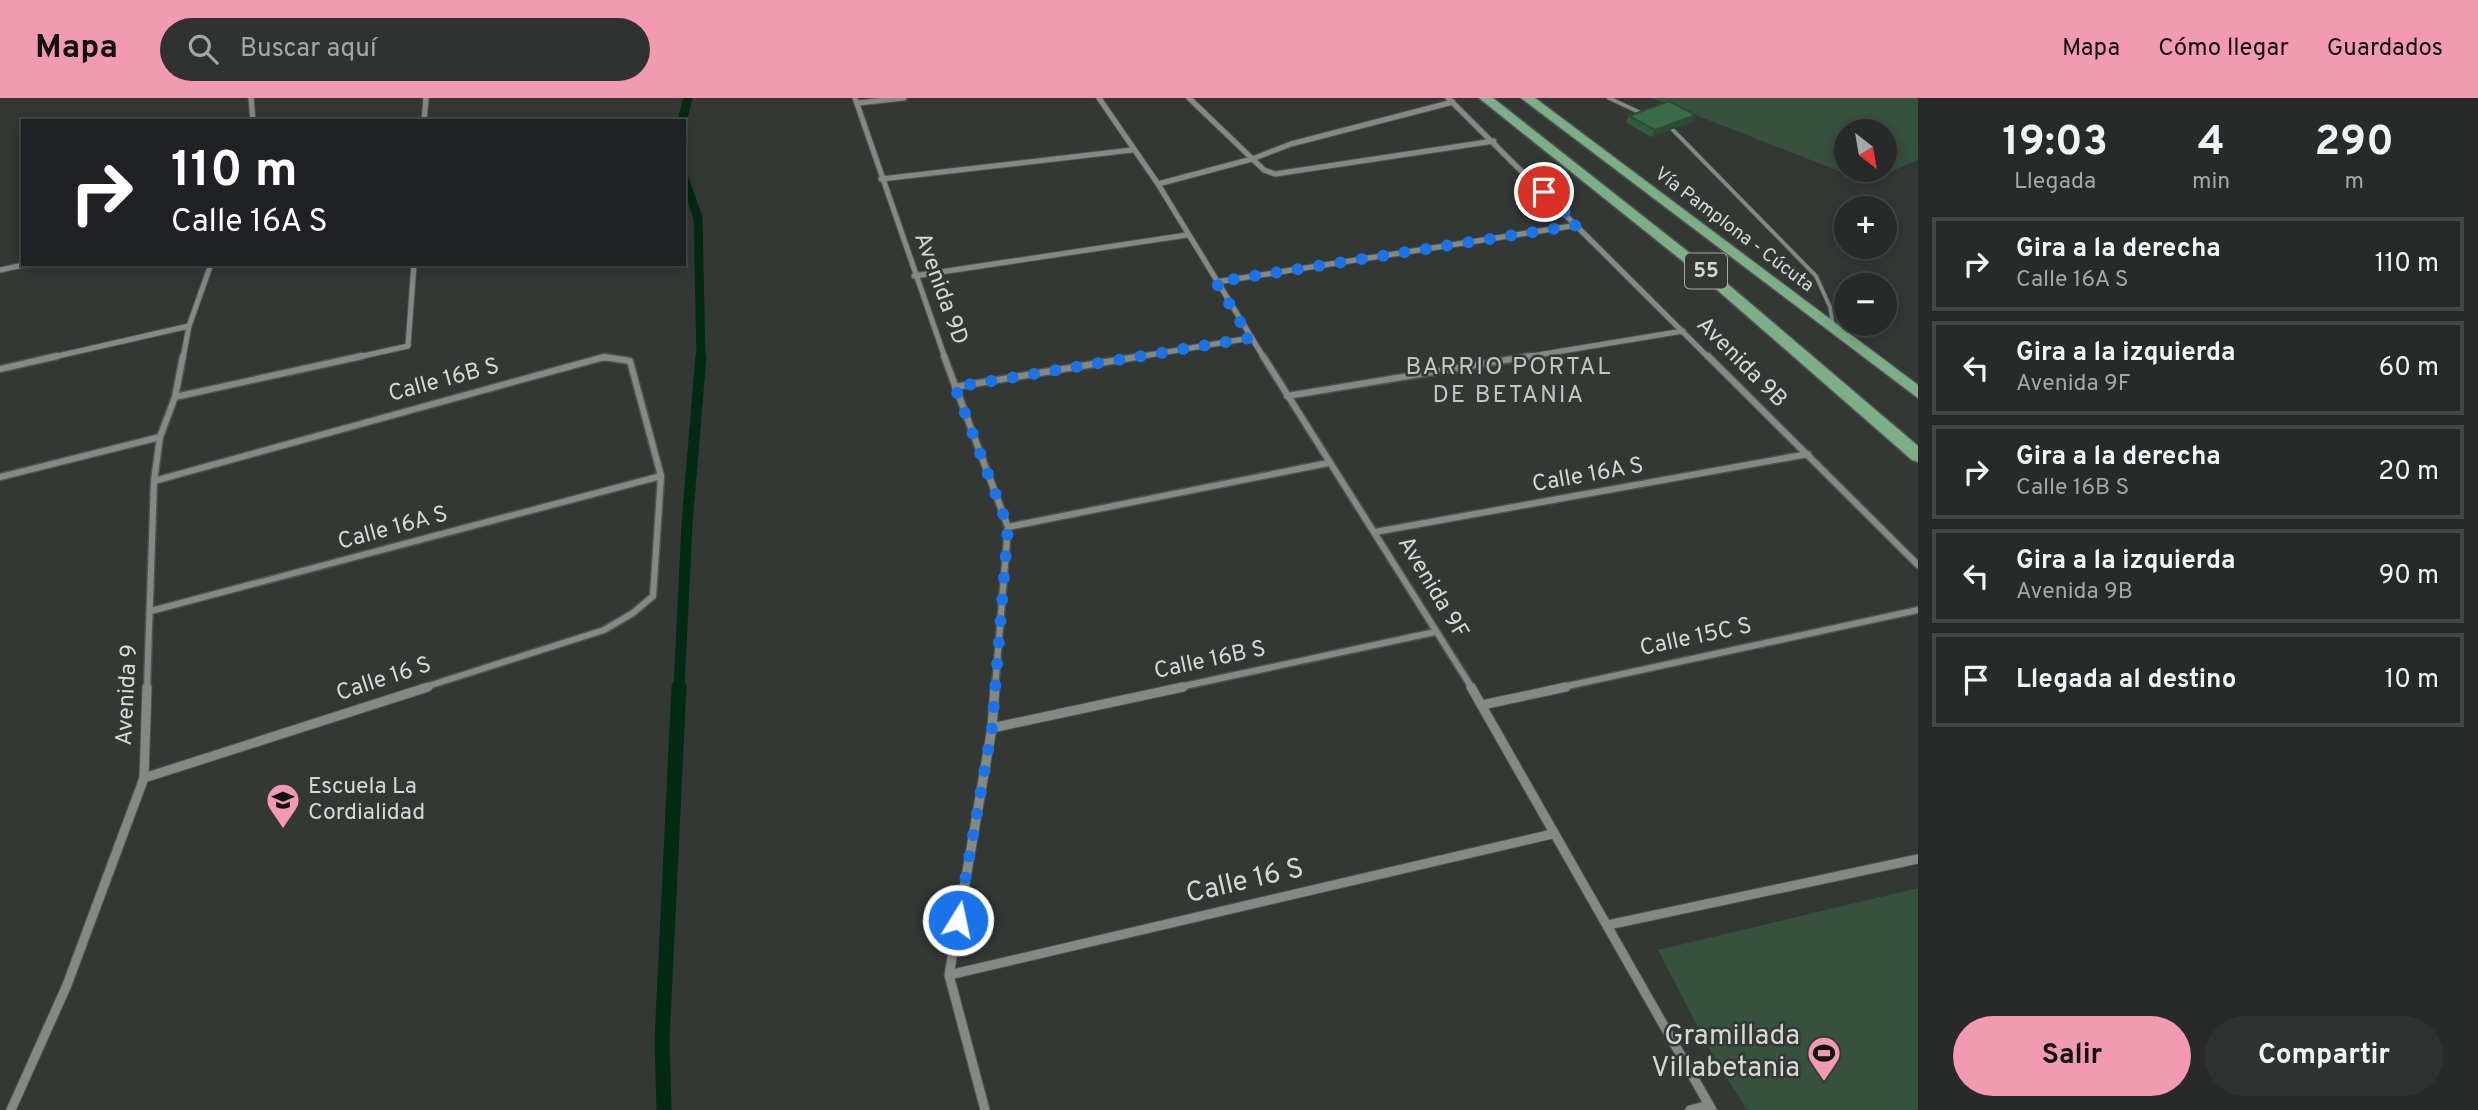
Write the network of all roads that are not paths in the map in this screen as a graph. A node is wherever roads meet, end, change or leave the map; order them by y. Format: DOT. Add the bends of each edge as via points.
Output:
graph roads {
  1 [pos="251,98"];
  2 [pos="426,98"];
  3 [pos="904,98"];
  4 [pos="1099,98"];
  5 [pos="1189,98"];
  6 [pos="1485,98"];
  7 [pos="1527,98"];
  8 [pos="1609,98"];
  9 [pos="1450,100"];
  10 [pos="857,101"];
  11 [pos="1646,115"];
  12 [pos="253,119"];
  13 [pos="424,119"];
  14 [pos="1672,129"];
  15 [pos="1494,141"];
  16 [pos="1132,149"];
  17 [pos="1252,159"];
  18 [pos="881,179"];
  19 [pos="1158,184"];
  20 [pos="1578,225"];
  21 [pos="1187,235"];
  22 [pos="21,266"];
  23 [pos="210,266"];
  24 [pos="414,266"];
  25 [pos="0,270"];
  26 [pos="914,276"];
  27 [pos="1216,282"];
  28 [pos="189,326"];
  29 [pos="1834,329"];
  30 [pos="1683,331"];
  31 [pos="1843,336"];
  32 [pos="1250,338"];
  33 [pos="0,369"];
  34 [pos="955,387"];
  35 [pos="1918,393"];
  36 [pos="1287,396"];
  37 [pos="175,397"];
  38 [pos="160,437"];
  39 [pos="1808,454"];
  40 [pos="1918,456"];
  41 [pos="1328,463"];
  42 [pos="661,476"];
  43 [pos="0,477"];
  44 [pos="154,481"];
  45 [pos="1008,527"];
  46 [pos="1375,532"];
  47 [pos="1918,565"];
  48 [pos="1918,610"];
  49 [pos="151,611"];
  50 [pos="1435,632"];
  51 [pos="1482,705"];
  52 [pos="992,728"];
  53 [pos="144,778"];
  54 [pos="1552,834"];
  55 [pos="1918,859"];
  56 [pos="1608,925"];
  57 [pos="948,975"];
  58 [pos="1711,1107"];
  59 [pos="11,1110"];
  60 [pos="985,1110"];
  61 [pos="1690,1110"];
  1 -- 12 [label="street"];
  2 -- 13 [label="street"];
  3 -- 10 [label="street"];
  4 -- 16 [label="street, Avenida 9F"];
  5 -- 17 [label="street"];
  6 -- 40 [label="highway, Vía Pamplona - Cúcuta / 55" via="1664,236"];
  7 -- 29 [label="highway, Vía Pamplona - Cúcuta / 55"];
  8 -- 11 [label="lane"];
  9 -- 15 [label="street, Avenida 9B"];
  9 -- 17 [label="street"];
  10 -- 18 [label="street, Avenida 9D"];
  14 -- 29 [label="lane" via="1816,275"];
  15 -- 17 [label="street" via="1287,174 1264,170"];
  15 -- 20 [label="street, Avenida 9B"];
  16 -- 18 [label="street"];
  16 -- 19 [label="street, Avenida 9F"];
  17 -- 19 [label="street"];
  18 -- 26 [label="street, Avenida 9D"];
  19 -- 21 [label="street, Avenida 9F"];
  20 -- 27 [label="street"];
  20 -- 30 [label="street, Avenida 9B"];
  21 -- 26 [label="street"];
  21 -- 27 [label="street, Avenida 9F"];
  22 -- 25 [label="street"];
  23 -- 28 [label="street, Avenida 9"];
  24 -- 37 [label="street" via="408,346"];
  26 -- 34 [label="street, Avenida 9D"];
  27 -- 32 [label="street, Avenida 9F"];
  28 -- 33 [label="street"];
  28 -- 37 [label="street, Avenida 9"];
  30 -- 36 [label="street"];
  30 -- 39 [label="street, Avenida 9B"];
  31 -- 35 [label="highway, Vía Pamplona - Cúcuta / 55"];
  32 -- 34 [label="street"];
  32 -- 36 [label="street, Avenida 9F"];
  34 -- 45 [label="street, Avenida 9D"];
  36 -- 41 [label="street, Avenida 9F"];
  37 -- 38 [label="street, Avenida 9"];
  38 -- 43 [label="street"];
  38 -- 44 [label="street, Avenida 9"];
  39 -- 46 [label="street, Calle 16A S"];
  39 -- 47 [label="street, Avenida 9B"];
  41 -- 45 [label="street"];
  41 -- 46 [label="street, Avenida 9F"];
  42 -- 44 [label="street, Calle 16B S" via="630,361 604,357"];
  42 -- 49 [label="street, Calle 16A S"];
  42 -- 53 [label="street, Calle 16 S" via="653,596 604,630"];
  44 -- 49 [label="street, Avenida 9"];
  45 -- 52 [label="street, Avenida 9D"];
  46 -- 50 [label="street, Avenida 9F"];
  48 -- 51 [label="street, Calle 15C S"];
  49 -- 53 [label="street, Avenida 9"];
  50 -- 51 [label="street, Avenida 9F"];
  50 -- 52 [label="street, Calle 16B S"];
  51 -- 54 [label="street, Avenida 9F"];
  52 -- 57 [label="street, Avenida 9D"];
  53 -- 59 [label="street, Avenida 9" via="67,985"];
  54 -- 56 [label="street, Avenida 9F"];
  54 -- 57 [label="street, Calle 16 S"];
  55 -- 56 [label="street"];
  56 -- 58 [label="street, Avenida 9F"];
  57 -- 60 [label="street, Avenida 9D"];
  58 -- 61 [label="street"];
}
